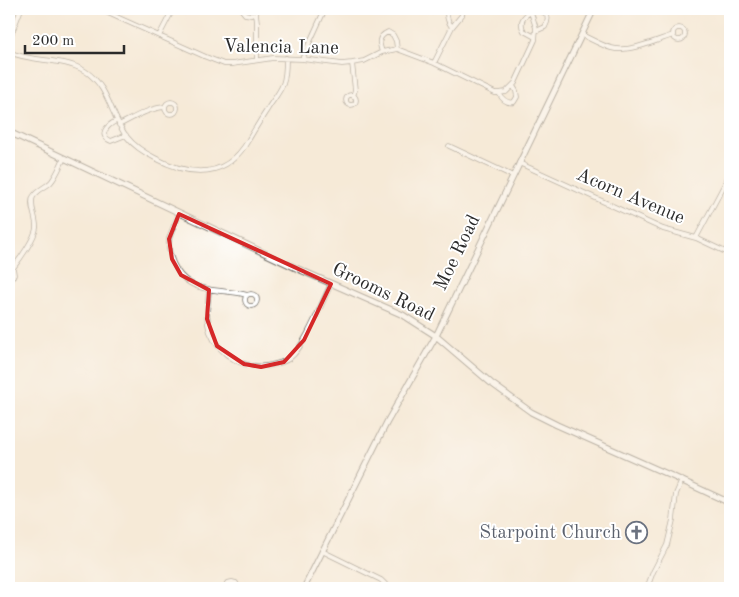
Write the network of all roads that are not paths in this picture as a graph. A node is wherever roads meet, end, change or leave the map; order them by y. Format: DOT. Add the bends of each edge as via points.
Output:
graph roads {
  1 [pos="21,9"];
  2 [pos="99,9"];
  3 [pos="173,9"];
  4 [pos="241,9"];
  5 [pos="257,9"];
  6 [pos="325,9"];
  7 [pos="448,9"];
  8 [pos="463,9"];
  9 [pos="594,9"];
  10 [pos="531,10"];
  11 [pos="256,14"];
  12 [pos="452,27"];
  13 [pos="536,31"];
  14 [pos="582,35"];
  15 [pos="673,35"];
  16 [pos="159,36"];
  17 [pos="535,37"];
  18 [pos="9,40"];
  19 [pos="397,49"];
  20 [pos="9,52"];
  21 [pos="382,52"];
  22 [pos="286,58"];
  23 [pos="302,59"];
  24 [pos="257,60"];
  25 [pos="352,63"];
  26 [pos="434,63"];
  27 [pos="513,86"];
  28 [pos="499,93"];
  29 [pos="353,96"];
  30 [pos="165,107"];
  31 [pos="116,120"];
  32 [pos="119,125"];
  33 [pos="9,132"];
  34 [pos="126,135"];
  35 [pos="449,146"];
  36 [pos="64,158"];
  37 [pos="519,163"];
  38 [pos="730,174"];
  39 [pos="512,176"];
  40 [pos="728,184"];
  41 [pos="179,214"];
  42 [pos="696,238"];
  43 [pos="730,254"];
  44 [pos="11,268"];
  45 [pos="9,279"];
  46 [pos="331,284"];
  47 [pos="209,290"];
  48 [pos="247,295"];
  49 [pos="436,336"];
  50 [pos="682,480"];
  51 [pos="730,503"];
  52 [pos="322,551"];
  53 [pos="730,579"];
  54 [pos="226,588"];
  55 [pos="238,588"];
  56 [pos="304,588"];
  57 [pos="390,588"];
  58 [pos="647,588"];
  59 [pos="724,588"];
  1 -- 18 [label="street"];
  2 -- 16 [label="street, Valencia Lane"];
  3 -- 16 [label="street"];
  4 -- 11 [label="street" via="247,15"];
  5 -- 11 [label="street"];
  6 -- 23 [label="street"];
  7 -- 12 [label="street"];
  8 -- 12 [label="street"];
  9 -- 14 [label="street, Moe Road"];
  10 -- 13 [label="street"];
  10 -- 13 [label="street" via="547,16 547,23"];
  10 -- 17 [label="street" via="522,27"];
  11 -- 24 [label="street"];
  12 -- 26 [label="street"];
  13 -- 17 [label="street"];
  14 -- 15 [label="street" via="610,48 621,49"];
  14 -- 37 [label="street, Moe Road"];
  16 -- 24 [label="street, Valencia Lane" via="224,64"];
  17 -- 27 [label="street"];
  19 -- 21 [label="street, Valencia Lane"];
  19 -- 21 [label="street" via="393,34 388,32 379,39"];
  19 -- 26 [label="street"];
  20 -- 31 [label="street" via="64,62 86,72 103,90"];
  21 -- 25 [label="street, Valencia Lane"];
  22 -- 23 [label="street, Valencia Lane"];
  22 -- 24 [label="street, Valencia Lane"];
  22 -- 34 [label="street" via="281,90 246,146 231,161 204,172 191,171 151,156"];
  23 -- 25 [label="street, Valencia Lane"];
  25 -- 29 [label="street"];
  26 -- 28 [label="street"];
  27 -- 28 [label="street"];
  27 -- 28 [label="street" via="517,97 514,102 502,99"];
  30 -- 32 [label="street"];
  31 -- 32 [label="street"];
  31 -- 34 [label="street" via="107,126 105,136 111,140"];
  32 -- 34 [label="street"];
  33 -- 36 [label="street, Grooms Road"];
  35 -- 39 [label="street"];
  36 -- 41 [label="street, Grooms Road"];
  36 -- 44 [label="street" via="51,182 32,199 36,232"];
  37 -- 39 [label="street, Moe Road"];
  37 -- 42 [label="street, Acorn Avenue" via="663,229"];
  38 -- 40 [label="street"];
  39 -- 49 [label="street, Moe Road"];
  40 -- 42 [label="street"];
  41 -- 46 [label="street, Grooms Road"];
  41 -- 47 [label="street" via="169,239 173,263 189,283"];
  42 -- 43 [label="street, Acorn Avenue"];
  44 -- 45 [label="street" via="14,275"];
  46 -- 47 [label="street" via="298,350 291,358 270,366 236,361 218,346 207,319"];
  46 -- 49 [label="street, Grooms Road" via="403,315"];
  47 -- 48 [label="street"];
  49 -- 50 [label="street, Grooms Road" via="531,412"];
  49 -- 52 [label="street, Moe Road" via="387,422"];
  50 -- 51 [label="street, Grooms Road"];
  50 -- 58 [label="street" via="676,494 667,545"];
  52 -- 56 [label="street, Moe Road"];
  52 -- 57 [label="street"];
  53 -- 59 [label="street"];
  54 -- 55 [label="street" via="232,582"];
}
